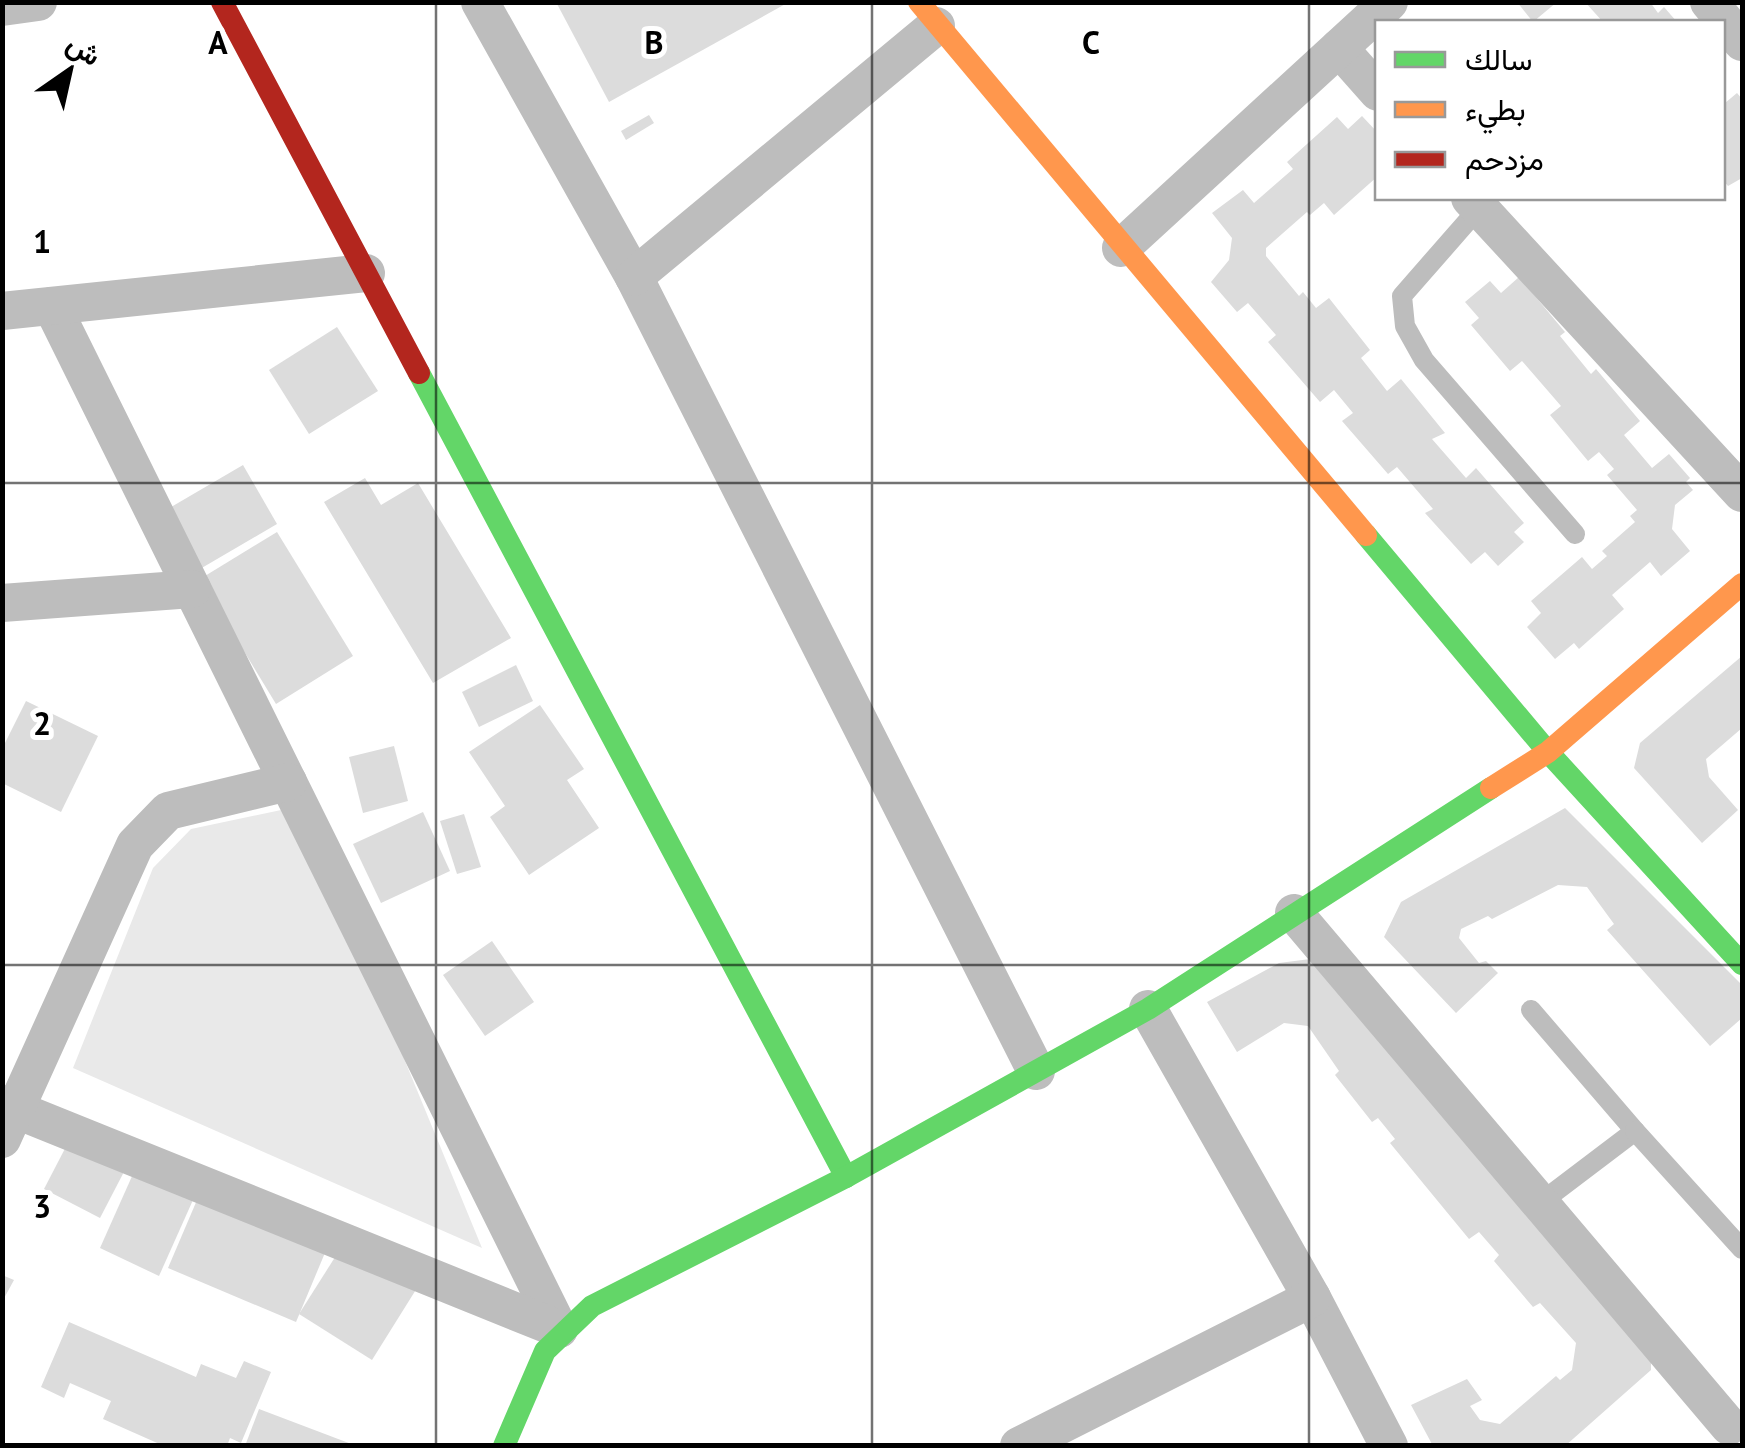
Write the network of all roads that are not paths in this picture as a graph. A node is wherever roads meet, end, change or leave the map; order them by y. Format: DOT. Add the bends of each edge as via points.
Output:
graph roads {
  1 [pos="38,2"];
  2 [pos="222,2"];
  3 [pos="480,2"];
  4 [pos="1388,2"];
  5 [pos="2,7"];
  6 [pos="927,14"];
  7 [pos="1725,21"];
  8 [pos="1742,42"];
  9 [pos="1339,48"];
  10 [pos="1375,89"];
  11 [pos="1475,203"];
  12 [pos="1121,248"];
  13 [pos="366,273"];
  14 [pos="634,277"];
  15 [pos="52,306"];
  16 [pos="2,311"];
  17 [pos="1742,493"];
  18 [pos="1575,534"];
  19 [pos="1742,584"];
  20 [pos="192,589"];
  21 [pos="2,603"];
  22 [pos="1548,752"];
  23 [pos="288,782"];
  24 [pos="1294,912"];
  25 [pos="1742,964"];
  26 [pos="1148,1009"];
  27 [pos="1532,1010"];
  28 [pos="1036,1071"];
  29 [pos="7,1118"];
  30 [pos="1635,1131"];
  31 [pos="846,1177"];
  32 [pos="1540,1203"];
  33 [pos="1742,1249"];
  34 [pos="1312,1298"];
  35 [pos="559,1329"];
  36 [pos="1724,1428"];
  37 [pos="504,1446"];
  38 [pos="1019,1446"];
  39 [pos="1389,1446"];
  1 -- 5 [label="street"];
  2 -- 13 [label="street"];
  3 -- 14 [label="street"];
  4 -- 9 [label="street"];
  6 -- 12 [label="street"];
  6 -- 14 [label="street"];
  7 -- 8 [label="street"];
  9 -- 10 [label="street"];
  9 -- 12 [label="street"];
  11 -- 17 [label="street"];
  11 -- 18 [label="lane" via="1402,296 1405,326 1424,360"];
  12 -- 22 [label="street"];
  13 -- 15 [label="street"];
  13 -- 31 [label="street"];
  14 -- 28 [label="street"];
  15 -- 16 [label="street"];
  15 -- 20 [label="street"];
  19 -- 22 [label="street"];
  20 -- 21 [label="street"];
  20 -- 23 [label="street"];
  22 -- 24 [label="street"];
  22 -- 25 [label="street"];
  23 -- 29 [label="street" via="168,811 135,845"];
  23 -- 35 [label="street"];
  24 -- 26 [label="street"];
  24 -- 32 [label="street"];
  26 -- 28 [label="street"];
  26 -- 34 [label="street"];
  27 -- 30 [label="lane"];
  28 -- 31 [label="street"];
  29 -- 35 [label="street"];
  30 -- 32 [label="lane"];
  30 -- 33 [label="lane"];
  31 -- 35 [label="street"];
  32 -- 36 [label="street"];
  34 -- 38 [label="street"];
  34 -- 39 [label="street"];
  35 -- 37 [label="street" via="537,1362"];
}
